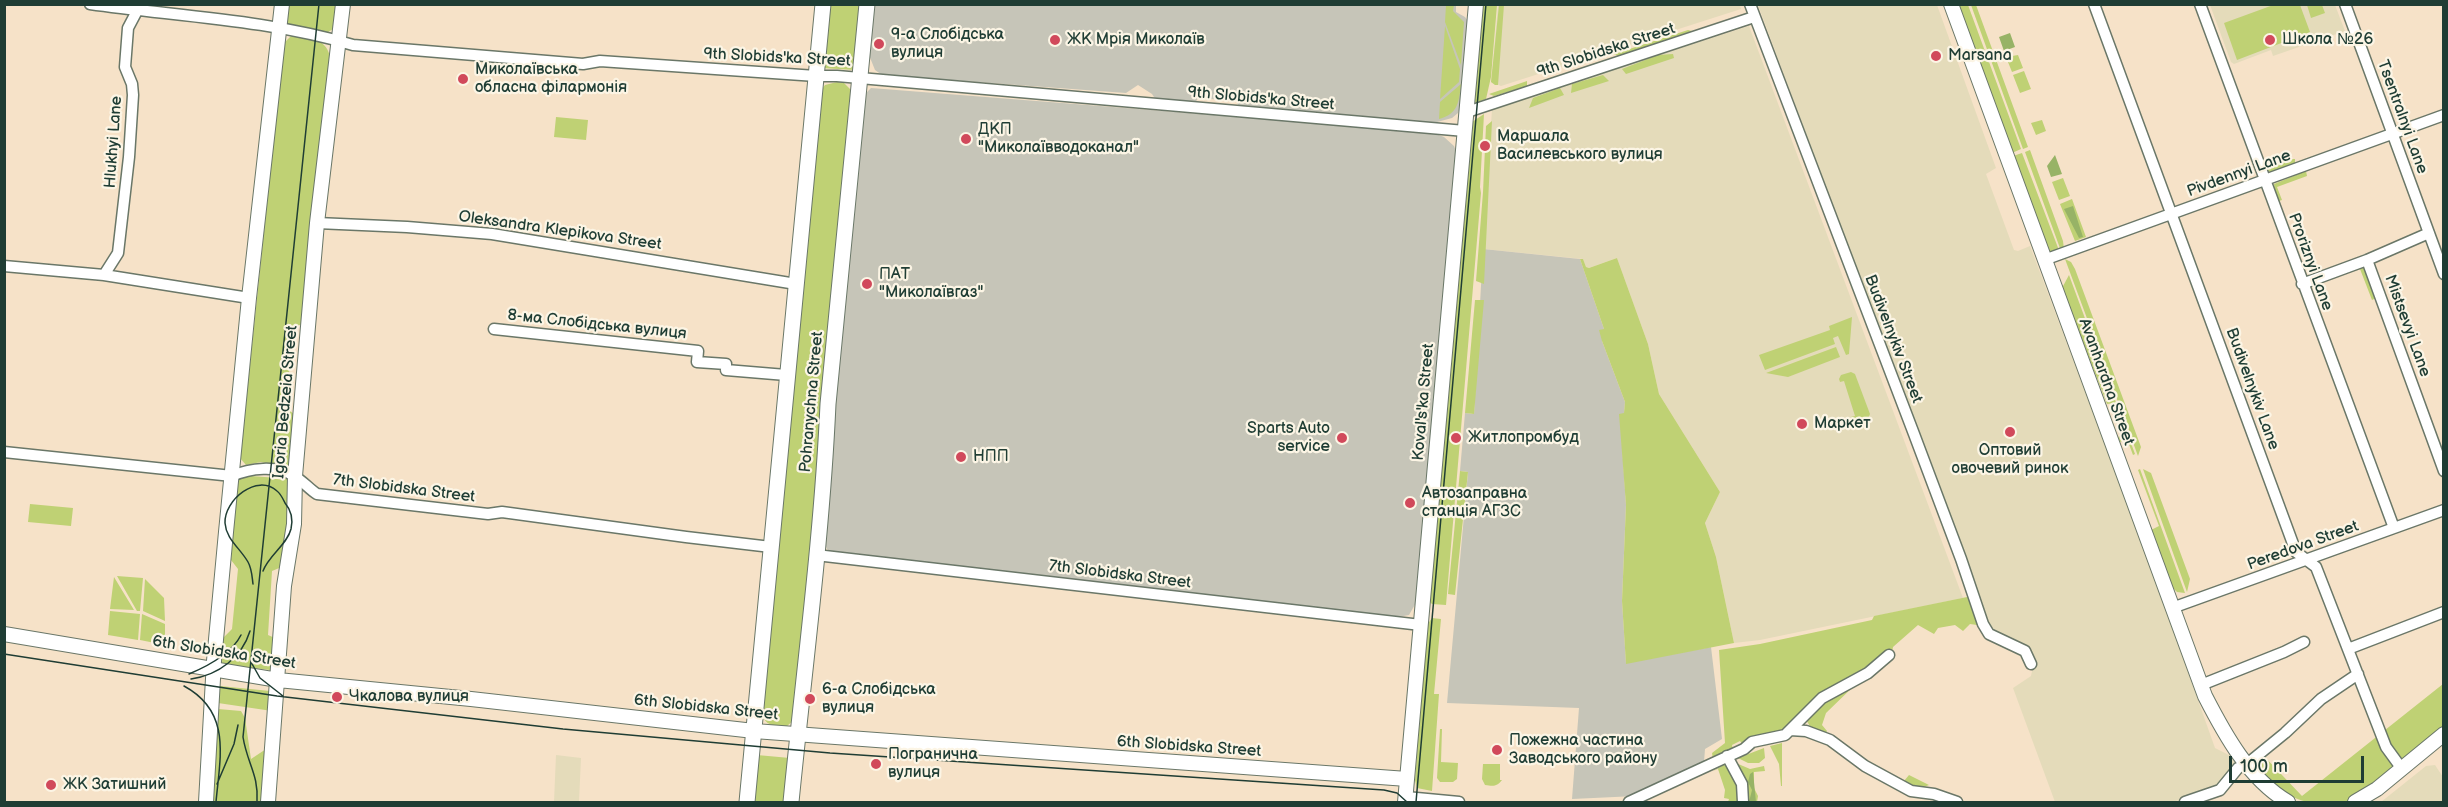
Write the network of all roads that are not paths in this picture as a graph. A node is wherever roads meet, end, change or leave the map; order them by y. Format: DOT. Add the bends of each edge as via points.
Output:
graph roads {
  1 [pos="90,4"];
  2 [pos="282,4"];
  3 [pos="343,4"];
  4 [pos="823,4"];
  5 [pos="867,4"];
  6 [pos="1476,4"];
  7 [pos="1750,4"];
  8 [pos="1951,4"];
  9 [pos="2094,4"];
  10 [pos="2200,4"];
  11 [pos="2345,4"];
  12 [pos="141,9"];
  13 [pos="1754,17"];
  14 [pos="280,28"];
  15 [pos="338,40"];
  16 [pos="816,76"];
  17 [pos="861,78"];
  18 [pos="1467,112"];
  19 [pos="2444,115"];
  20 [pos="1465,131"];
  21 [pos="2393,134"];
  22 [pos="2264,182"];
  23 [pos="2171,215"];
  24 [pos="317,223"];
  25 [pos="2429,234"];
  26 [pos="2044,260"];
  27 [pos="2367,260"];
  28 [pos="4,266"];
  29 [pos="2444,274"];
  30 [pos="104,275"];
  31 [pos="796,284"];
  32 [pos="2302,284"];
  33 [pos="249,298"];
  34 [pos="494,329"];
  35 [pos="786,375"];
  36 [pos="4,452"];
  37 [pos="2444,471"];
  38 [pos="232,476"];
  39 [pos="295,476"];
  40 [pos="2444,510"];
  41 [pos="2394,528"];
  42 [pos="771,546"];
  43 [pos="816,555"];
  44 [pos="2307,561"];
  45 [pos="2172,608"];
  46 [pos="2444,612"];
  47 [pos="1421,625"];
  48 [pos="4,634"];
  49 [pos="2304,642"];
  50 [pos="2348,649"];
  51 [pos="1889,655"];
  52 [pos="2031,664"];
  53 [pos="214,671"];
  54 [pos="2358,674"];
  55 [pos="278,680"];
  56 [pos="2200,685"];
  57 [pos="1790,730"];
  58 [pos="754,731"];
  59 [pos="798,735"];
  60 [pos="2444,735"];
  61 [pos="1727,756"];
  62 [pos="2247,764"];
  63 [pos="2402,769"];
  64 [pos="1407,779"];
  65 [pos="1405,800"];
  66 [pos="206,802"];
  67 [pos="268,802"];
  68 [pos="747,802"];
  69 [pos="791,802"];
  70 [pos="1459,802"];
  71 [pos="1629,802"];
  72 [pos="1743,802"];
  73 [pos="1957,802"];
  74 [pos="2185,802"];
  75 [pos="2288,802"];
  76 [pos="2355,802"];
  1 -- 12 [label="street, 9th Slobids'ka Street"];
  2 -- 14 [label="street"];
  3 -- 15 [label="street, Igoria Bedzeia Street"];
  4 -- 16 [label="main road, Pohranychna Street"];
  5 -- 17 [label="main road, Pohranychna Street"];
  6 -- 18 [label="street, Koval's'ka Street"];
  7 -- 13 [label="street, Budivelnykiv Street"];
  8 -- 26 [label="street, Avanhardna Street"];
  9 -- 23 [label="street, Budivelnykiv Lane"];
  10 -- 22 [label="street, Proriznyi Lane"];
  11 -- 21 [label="street, Tsentralnyi Lane"];
  12 -- 14 [label="street, 9th Slobids'ka Street"];
  12 -- 30 [label="street, Hlukhyi Lane" via="128,28 125,67 133,95 118,253"];
  13 -- 18 [label="street, 9th Slobidska Street"];
  13 -- 52 [label="street, Budivelnykiv Street" via="1983,624 1989,634 2025,651"];
  14 -- 15 [label="street, 9th Slobids'ka Street"];
  14 -- 33 [label="street"];
  15 -- 16 [label="street, 9th Slobids'ka Street" via="353,45 583,63"];
  15 -- 24 [label="street, Igoria Bedzeia Street"];
  16 -- 17 [label="street, 9th Slobids'ka Street"];
  16 -- 31 [label="main road, Pohranychna Street"];
  17 -- 20 [label="street, 9th Slobids'ka Street"];
  17 -- 43 [label="main road, Pohranychna Street"];
  18 -- 20 [label="street, Koval's'ka Street"];
  19 -- 21 [label="street, Pivdennyi Lane"];
  20 -- 47 [label="street, Koval's'ka Street"];
  21 -- 22 [label="street, Pivdennyi Lane"];
  21 -- 25 [label="street, Tsentralnyi Lane"];
  22 -- 23 [label="street, Pivdennyi Lane"];
  22 -- 32 [label="street, Proriznyi Lane"];
  23 -- 26 [label="street, Pivdennyi Lane"];
  23 -- 44 [label="street, Budivelnykiv Lane" via="2296,552"];
  24 -- 31 [label="street, Oleksandra Klepikova Street" via="492,234"];
  24 -- 39 [label="street, Igoria Bedzeia Street"];
  25 -- 27 [label="street, Mistsevyi Lane"];
  25 -- 29 [label="street, Tsentralnyi Lane"];
  26 -- 45 [label="street, Avanhardna Street"];
  27 -- 32 [label="street, Mistsevyi Lane"];
  27 -- 37 [label="street, Mistsevyi Lane"];
  28 -- 30 [label="street"];
  30 -- 33 [label="street"];
  31 -- 35 [label="main road, Pohranychna Street"];
  32 -- 41 [label="street, Proriznyi Lane"];
  33 -- 38 [label="street"];
  34 -- 35 [label="street, 8-ма Слобідська вулиця" via="698,351 697,362 726,364 726,370"];
  35 -- 42 [label="main road, Pohranychna Street"];
  36 -- 38 [label="street, 7th Slobidska Street"];
  38 -- 39 [label="street, 7th Slobidska Street" via="264,470"];
  38 -- 53 [label="street"];
  39 -- 42 [label="street, 7th Slobidska Street" via="317,494 488,514 502,512"];
  39 -- 55 [label="street, Igoria Bedzeia Street"];
  40 -- 41 [label="street, Peredova Street"];
  41 -- 44 [label="street, Peredova Street"];
  42 -- 58 [label="main road, Pohranychna Street"];
  43 -- 47 [label="street, 7th Slobidska Street"];
  43 -- 59 [label="main road, Pohranychna Street"];
  44 -- 45 [label="street, Peredova Street"];
  44 -- 50 [label="street, Budivelnykiv Lane" via="2316,567"];
  45 -- 56 [label="street, Avanhardna Street"];
  46 -- 50 [label="street"];
  47 -- 64 [label="street, Koval's'ka Street"];
  48 -- 53 [label="street, 6th Slobidska Street"];
  49 -- 56 [label="street"];
  50 -- 54 [label="street, Budivelnykiv Lane"];
  51 -- 57 [label="street" via="1868,673 1822,698"];
  53 -- 55 [label="street, 6th Slobidska Street"];
  53 -- 66 [label="street"];
  54 -- 62 [label="street" via="2321,699"];
  54 -- 63 [label="street, Budivelnykiv Lane" via="2389,753"];
  55 -- 58 [label="street, 6th Slobidska Street"];
  55 -- 67 [label="street, Igoria Bedzeia Street"];
  56 -- 62 [label="street, Avanhardna Street" via="2228,739"];
  57 -- 61 [label="street" via="1785,735 1752,742"];
  57 -- 73 [label="street" via="1830,740 1865,766 1911,791"];
  58 -- 59 [label="street, 6th Slobidska Street"];
  58 -- 68 [label="main road, Pohranychna Street"];
  59 -- 64 [label="street, 6th Slobidska Street"];
  59 -- 69 [label="main road, Pohranychna Street"];
  60 -- 63 [label="street"];
  61 -- 71 [label="street"];
  61 -- 72 [label="street" via="1742,784"];
  62 -- 74 [label="street" via="2238,768 2222,795"];
  62 -- 75 [label="street, Avanhardna Street"];
  63 -- 76 [label="street"];
  64 -- 65 [label="street, Koval's'ka Street"];
  65 -- 70 [label="street"];
}
